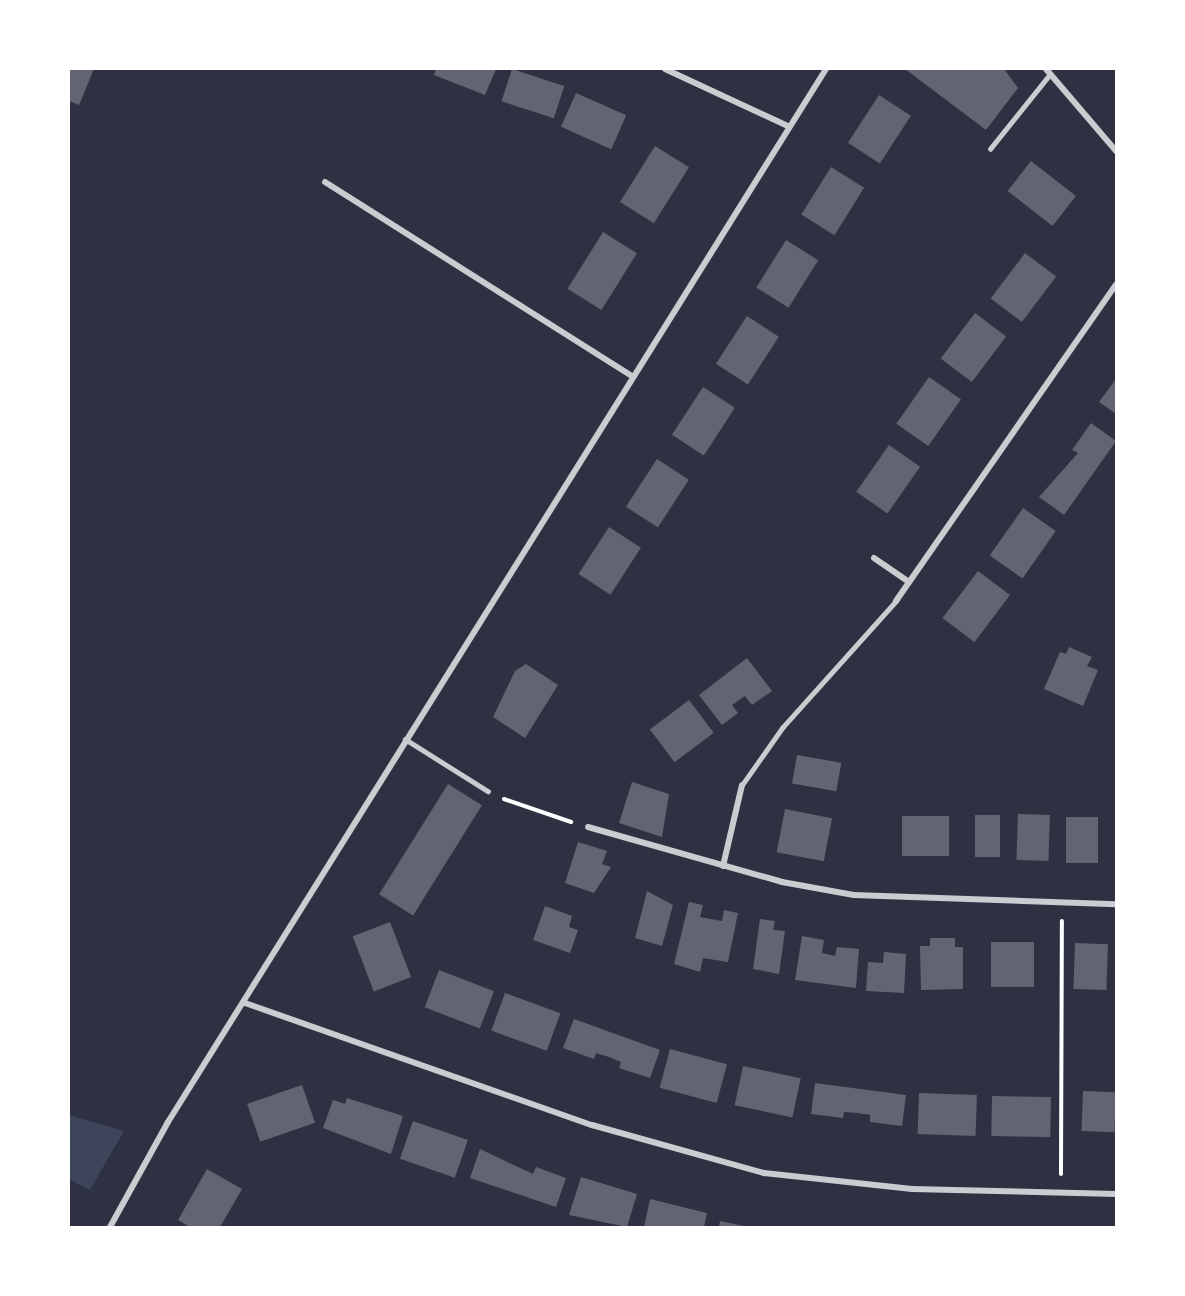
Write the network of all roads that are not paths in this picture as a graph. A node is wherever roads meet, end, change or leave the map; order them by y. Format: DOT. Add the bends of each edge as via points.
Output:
graph roads {
  1 [pos="665,69"];
  2 [pos="826,69"];
  3 [pos="1048,71"];
  4 [pos="788,126"];
  5 [pos="990,149"];
  6 [pos="1116,151"];
  7 [pos="325,182"];
  8 [pos="1116,285"];
  9 [pos="632,376"];
  10 [pos="874,558"];
  11 [pos="909,582"];
  12 [pos="896,602"];
  13 [pos="405,739"];
  14 [pos="742,785"];
  15 [pos="488,791"];
  16 [pos="588,827"];
  17 [pos="723,866"];
  18 [pos="1116,904"];
  19 [pos="245,1003"];
  20 [pos="1116,1194"];
  21 [pos="110,1227"];
  1 -- 4 [label="street"];
  2 -- 4 [label="street"];
  3 -- 5 [label="lane"];
  3 -- 6 [label="street"];
  4 -- 9 [label="street"];
  7 -- 9 [label="street"];
  8 -- 11 [label="street"];
  9 -- 13 [label="street"];
  10 -- 11 [label="street"];
  11 -- 12 [label="street"];
  12 -- 14 [label="lane" via="782,728"];
  13 -- 15 [label="lane"];
  13 -- 19 [label="street"];
  14 -- 17 [label="street"];
  16 -- 17 [label="street"];
  17 -- 18 [label="street" via="854,895"];
  19 -- 20 [label="street" via="696,1158 835,1184"];
  19 -- 21 [label="street" via="168,1122"];
}
